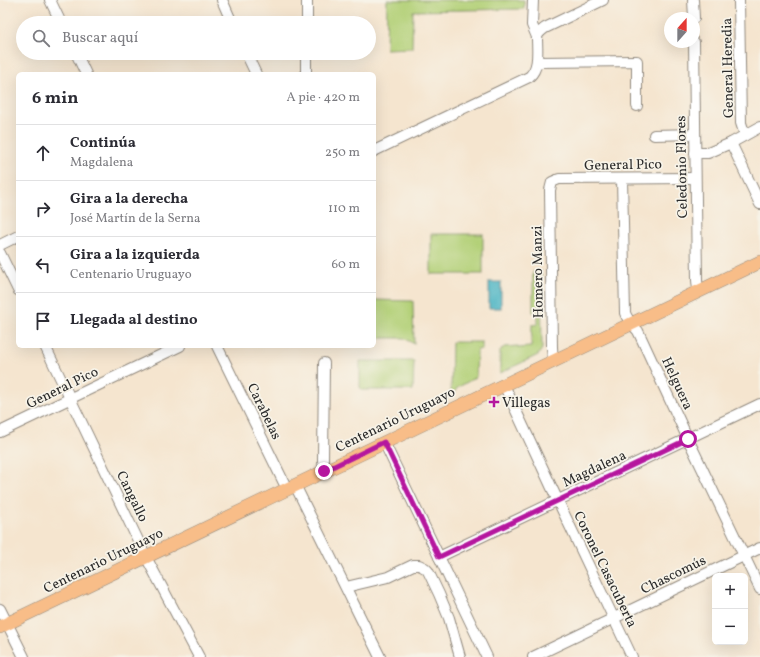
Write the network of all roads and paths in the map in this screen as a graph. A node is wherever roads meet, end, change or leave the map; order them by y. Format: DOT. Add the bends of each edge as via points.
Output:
graph roads {
  1 [pos="50,0"];
  2 [pos="222,0"];
  3 [pos="307,0"];
  4 [pos="533,0"];
  5 [pos="603,0"];
  6 [pos="693,0"];
  7 [pos="739,0"];
  8 [pos="694,12"];
  9 [pos="58,16"];
  10 [pos="229,16"];
  11 [pos="306,16"];
  12 [pos="537,37"];
  13 [pos="694,48"];
  14 [pos="79,60"];
  15 [pos="249,60"];
  16 [pos="306,60"];
  17 [pos="537,62"];
  18 [pos="85,72"];
  19 [pos="255,72"];
  20 [pos="306,72"];
  21 [pos="637,106"];
  22 [pos="760,127"];
  23 [pos="695,134"];
  24 [pos="654,135"];
  25 [pos="745,135"];
  26 [pos="731,143"];
  27 [pos="376,150"];
  28 [pos="695,153"];
  29 [pos="695,178"];
  30 [pos="622,179"];
  31 [pos="552,182"];
  32 [pos="760,204"];
  33 [pos="16,237"];
  34 [pos="0,245"];
  35 [pos="0,252"];
  36 [pos="760,262"];
  37 [pos="16,286"];
  38 [pos="698,291"];
  39 [pos="630,323"];
  40 [pos="45,348"];
  41 [pos="176,348"];
  42 [pos="218,348"];
  43 [pos="553,361"];
  44 [pos="324,363"];
  45 [pos="504,385"];
  46 [pos="70,399"];
  47 [pos="760,404"];
  48 [pos="0,432"];
  49 [pos="688,439"];
  50 [pos="384,442"];
  51 [pos="324,471"];
  52 [pos="291,487"];
  53 [pos="558,501"];
  54 [pos="760,548"];
  55 [pos="744,555"];
  56 [pos="146,556"];
  57 [pos="439,557"];
  58 [pos="346,587"];
  59 [pos="760,589"];
  60 [pos="0,609"];
  61 [pos="614,618"];
  62 [pos="3,625"];
  63 [pos="24,657"];
  64 [pos="199,657"];
  65 [pos="380,657"];
  66 [pos="460,657"];
  67 [pos="486,657"];
  68 [pos="533,657"];
  69 [pos="632,657"];
  1 -- 9 [label="street"];
  2 -- 10 [label="street"];
  3 -- 11 [label="street"];
  4 -- 12 [label="street" via="532,25"];
  5 -- 12 [label="street" via="545,28"];
  6 -- 8 [label="street"];
  7 -- 25 [label="street, General Heredia" via="741,123"];
  12 -- 17 [label="street"];
  13 -- 23 [label="street, Celedonio Flores"];
  14 -- 18 [label="street"];
  15 -- 19 [label="street"];
  16 -- 20 [label="street"];
  17 -- 21 [label="street" via="637,61"];
  17 -- 27 [label="street" via="529,77"];
  22 -- 25 [label="street"];
  23 -- 24 [label="street"];
  23 -- 28 [label="street, Celedonio Flores"];
  25 -- 26 [label="street"];
  26 -- 28 [label="street" via="708,153"];
  26 -- 32 [label="street"];
  28 -- 29 [label="street, Celedonio Flores"];
  29 -- 30 [label="street, General Pico"];
  29 -- 38 [label="street, Celedonio Flores"];
  30 -- 31 [label="street, General Pico" via="559,179"];
  30 -- 39 [label="street, Helguera" via="625,313"];
  31 -- 43 [label="street, Homero Manzi" via="550,190"];
  33 -- 34 [label="street"];
  35 -- 37 [label="street"];
  36 -- 38 [label="main road, Centenario Uruguayo"];
  38 -- 39 [label="main road, Centenario Uruguayo"];
  39 -- 43 [label="main road, Centenario Uruguayo"];
  39 -- 49 [label="street, Helguera" via="638,331"];
  40 -- 46 [label="street, Cangallo"];
  41 -- 46 [label="street, General Pico"];
  42 -- 52 [label="street, Carabelas"];
  43 -- 45 [label="main road, Centenario Uruguayo"];
  44 -- 51 [label="street"];
  45 -- 50 [label="main road, Centenario Uruguayo"];
  45 -- 53 [label="street, Coronel Casacuberta"];
  46 -- 48 [label="street, General Pico"];
  46 -- 56 [label="street, Cangallo"];
  47 -- 49 [label="street, Magdalena"];
  49 -- 53 [label="street, Magdalena"];
  49 -- 55 [label="street, Helguera"];
  50 -- 51 [label="main road, Centenario Uruguayo"];
  50 -- 57 [label="street"];
  51 -- 52 [label="main road, Centenario Uruguayo"];
  52 -- 56 [label="main road, Centenario Uruguayo"];
  52 -- 58 [label="street, Carabelas"];
  53 -- 57 [label="street, Magdalena"];
  53 -- 61 [label="street, Coronel Casacuberta"];
  54 -- 55 [label="street, Chascomús"];
  55 -- 59 [label="street, Helguera"];
  55 -- 61 [label="street, Chascomús"];
  56 -- 62 [label="main road, Centenario Uruguayo"];
  56 -- 64 [label="street, Cangallo"];
  57 -- 67 [label="street"];
  58 -- 65 [label="street, Carabelas"];
  58 -- 66 [label="street" via="388,577 413,565 425,568 450,618"];
  60 -- 62 [label="street"];
  61 -- 68 [label="street, Chascomús"];
  61 -- 69 [label="street, Coronel Casacuberta"];
  62 -- 63 [label="street"];
}
